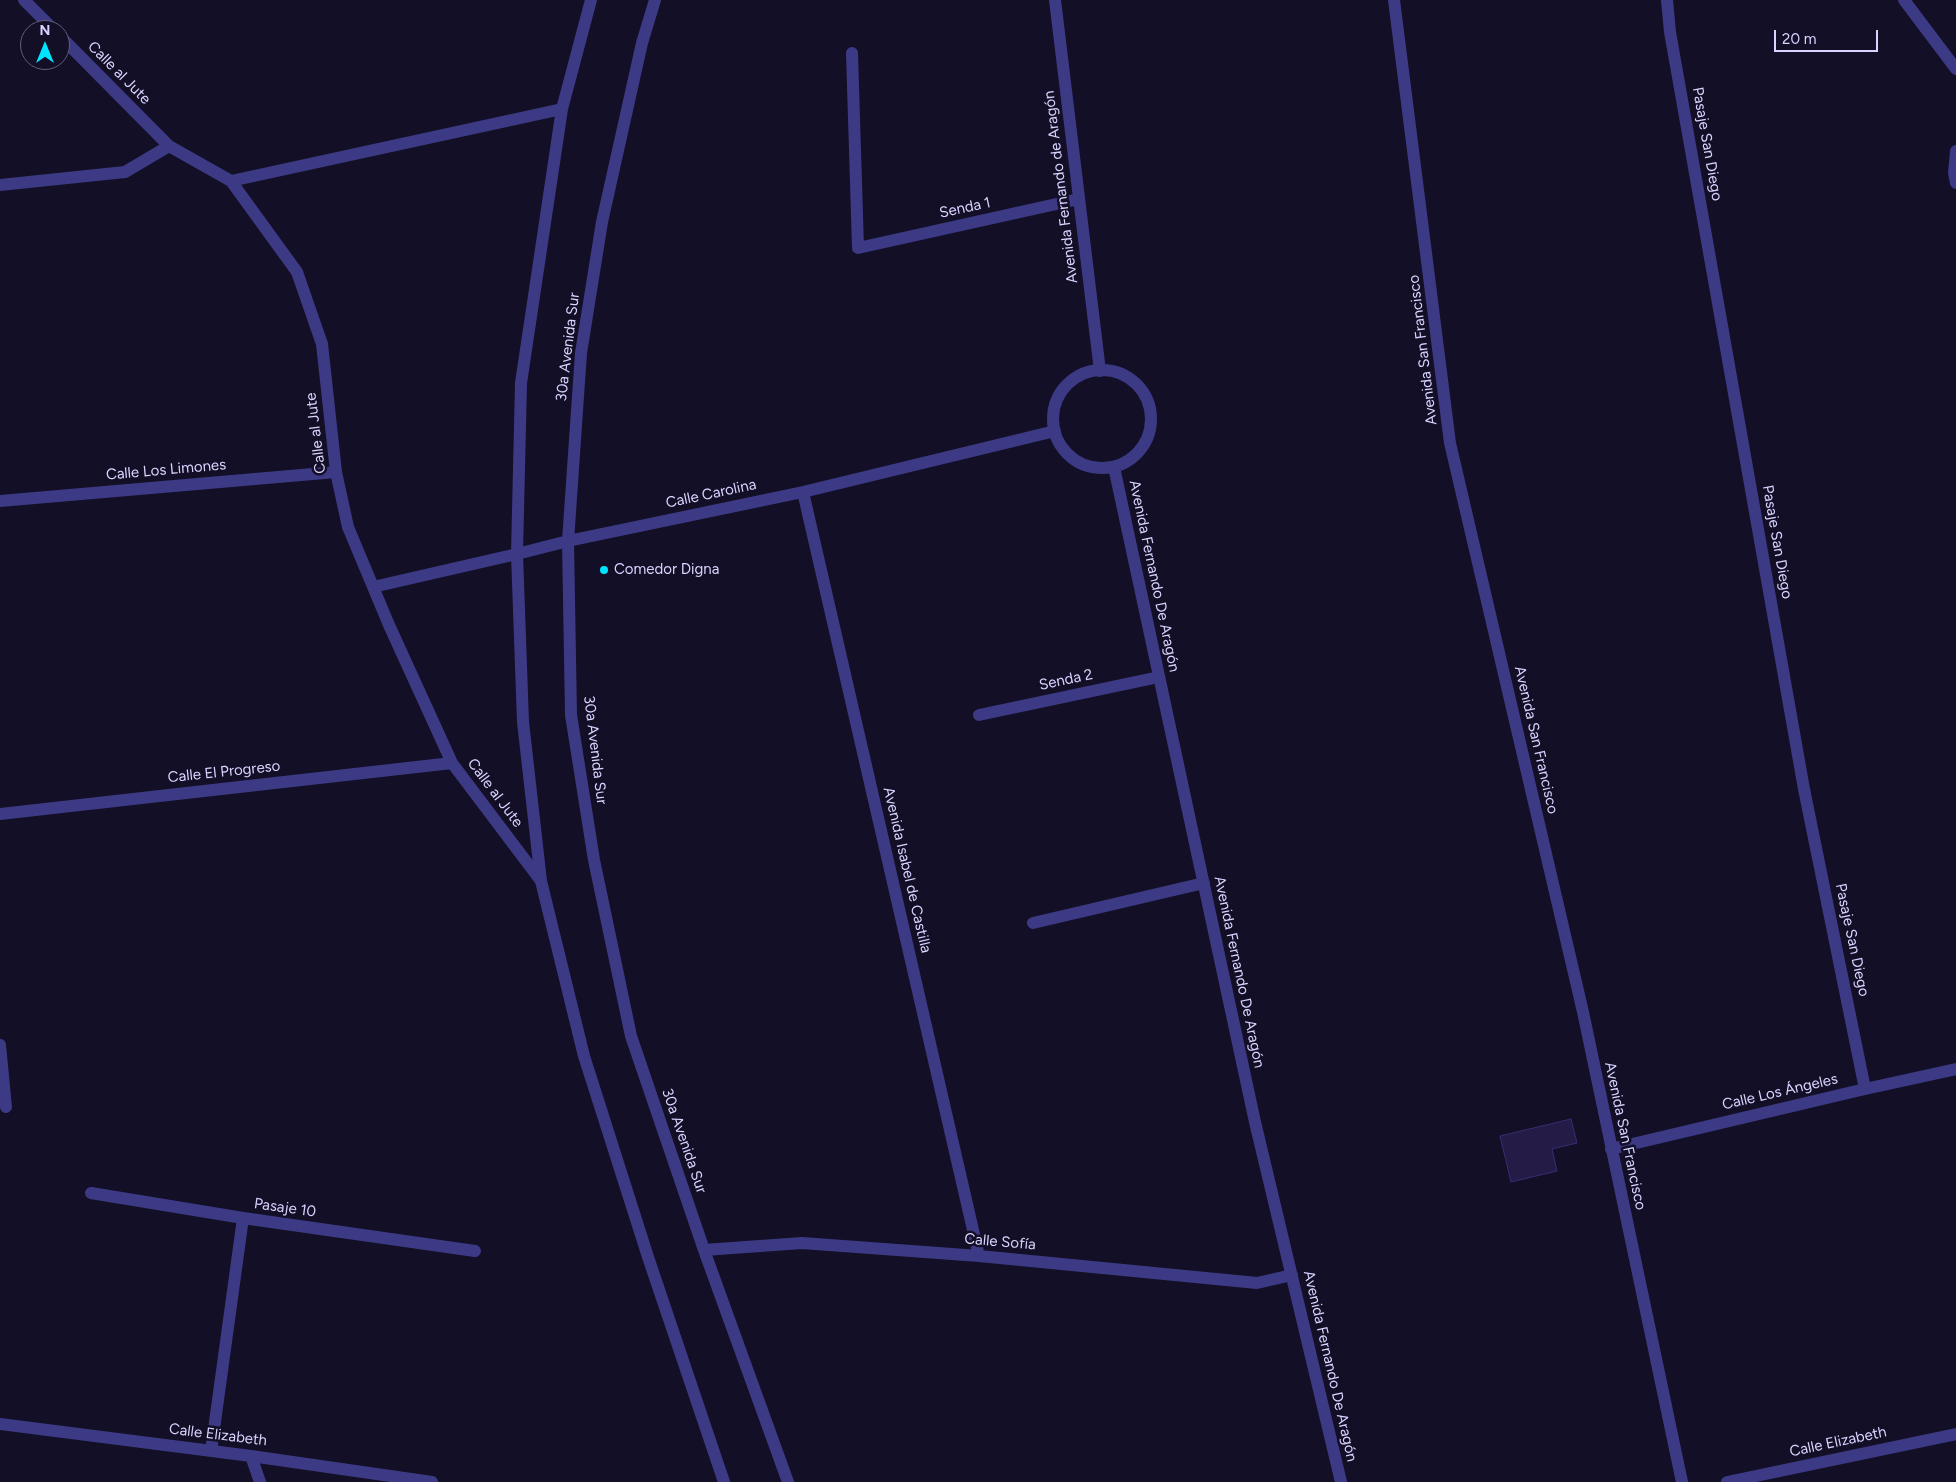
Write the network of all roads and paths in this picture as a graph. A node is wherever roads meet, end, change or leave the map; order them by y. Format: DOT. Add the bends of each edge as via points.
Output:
graph roads {
  1 [pos="25,0"];
  2 [pos="591,0"];
  3 [pos="654,0"];
  4 [pos="1055,0"];
  5 [pos="1394,0"];
  6 [pos="1667,0"];
  7 [pos="1904,0"];
  8 [pos="44,20"];
  9 [pos="70,46"];
  10 [pos="852,53"];
  11 [pos="1956,70"];
  12 [pos="562,109"];
  13 [pos="169,146"];
  14 [pos="1956,151"];
  15 [pos="230,181"];
  16 [pos="1956,183"];
  17 [pos="0,185"];
  18 [pos="1079,199"];
  19 [pos="1100,370"];
  20 [pos="1055,431"];
  21 [pos="1114,467"];
  22 [pos="336,472"];
  23 [pos="803,492"];
  24 [pos="0,501"];
  25 [pos="568,541"];
  26 [pos="517,554"];
  27 [pos="373,587"];
  28 [pos="1159,677"];
  29 [pos="979,715"];
  30 [pos="452,763"];
  31 [pos="0,814"];
  32 [pos="541,881"];
  33 [pos="1204,884"];
  34 [pos="1033,922"];
  35 [pos="0,1045"];
  36 [pos="1956,1069"];
  37 [pos="1865,1088"];
  38 [pos="6,1107"];
  39 [pos="1611,1149"];
  40 [pos="91,1192"];
  41 [pos="244,1218"];
  42 [pos="474,1250"];
  43 [pos="704,1250"];
  44 [pos="979,1256"];
  45 [pos="1292,1275"];
  46 [pos="0,1424"];
  47 [pos="1956,1434"];
  48 [pos="211,1451"];
  49 [pos="251,1456"];
  50 [pos="260,1482"];
  51 [pos="432,1482"];
  52 [pos="724,1482"];
  53 [pos="788,1482"];
  54 [pos="1341,1482"];
  55 [pos="1682,1482"];
  56 [pos="1727,1482"];
  1 -- 8 [label="street"];
  2 -- 12 [label="street"];
  3 -- 25 [label="street, 30a Avenida Sur" via="602,222 581,353"];
  4 -- 18 [label="street, Avenida Fernando de Aragón"];
  5 -- 39 [label="street, Avenida San Francisco" via="1450,443 1583,1012"];
  6 -- 37 [label="street, Pasaje San Diego" via="1670,32 1804,789"];
  7 -- 11 [label="street"];
  9 -- 13 [label="street, Calle al Jute"];
  10 -- 18 [label="street, Senda 1" via="858,248"];
  12 -- 15 [label="street"];
  12 -- 26 [label="street" via="521,383"];
  13 -- 15 [label="street, Calle al Jute"];
  13 -- 17 [label="street" via="125,172"];
  14 -- 16 [label="street"];
  15 -- 22 [label="street, Calle al Jute" via="297,272 322,344"];
  18 -- 19 [label="street, Avenida Fernando de Aragón"];
  19 -- 20 [label="street" via="1076,379 1058,398 1054,414"];
  19 -- 21 [label="street" via="1118,373 1133,382 1145,395 1151,412 1151,430 1144,446 1131,460"];
  20 -- 21 [label="street" via="1062,449 1077,461 1095,468"];
  20 -- 23 [label="street, Calle Carolina"];
  21 -- 28 [label="street, Avenida Fernando De Aragón"];
  22 -- 24 [label="street, Calle Los Limones"];
  22 -- 27 [label="street, Calle al Jute" via="348,527"];
  23 -- 25 [label="street, Calle Carolina"];
  23 -- 44 [label="street, Avenida Isabel de Castilla"];
  25 -- 26 [label="street, Calle Carolina"];
  25 -- 43 [label="street, 30a Avenida Sur" via="571,715 594,860 631,1036"];
  26 -- 27 [label="street, Calle Carolina"];
  26 -- 32 [label="street" via="523,722"];
  27 -- 30 [label="street, Calle al Jute"];
  28 -- 29 [label="street, Senda 2"];
  28 -- 33 [label="street, Avenida Fernando De Aragón"];
  30 -- 31 [label="street, Calle El Progreso"];
  30 -- 32 [label="street, Calle al Jute"];
  32 -- 52 [label="street" via="584,1056"];
  33 -- 34 [label="street"];
  33 -- 45 [label="street, Avenida Fernando De Aragón" via="1255,1122"];
  35 -- 38 [label="street"];
  36 -- 37 [label="street, Calle Los Ángeles"];
  37 -- 39 [label="street, Calle Los Ángeles"];
  39 -- 55 [label="street, Avenida San Francisco"];
  40 -- 41 [label="street, Pasaje 10"];
  41 -- 42 [label="street, Pasaje 10"];
  41 -- 48 [label="street"];
  43 -- 44 [label="street, Calle Sofía" via="802,1243"];
  43 -- 53 [label="street, 30a Avenida Sur"];
  44 -- 45 [label="street, Calle Sofía" via="1256,1283"];
  45 -- 54 [label="street, Avenida Fernando De Aragón"];
  46 -- 48 [label="street, Calle Elizabeth"];
  47 -- 56 [label="street, Calle Elizabeth"];
  48 -- 49 [label="street, Calle Elizabeth"];
  49 -- 50 [label="street"];
  49 -- 51 [label="street, Calle Elizabeth"];
}
